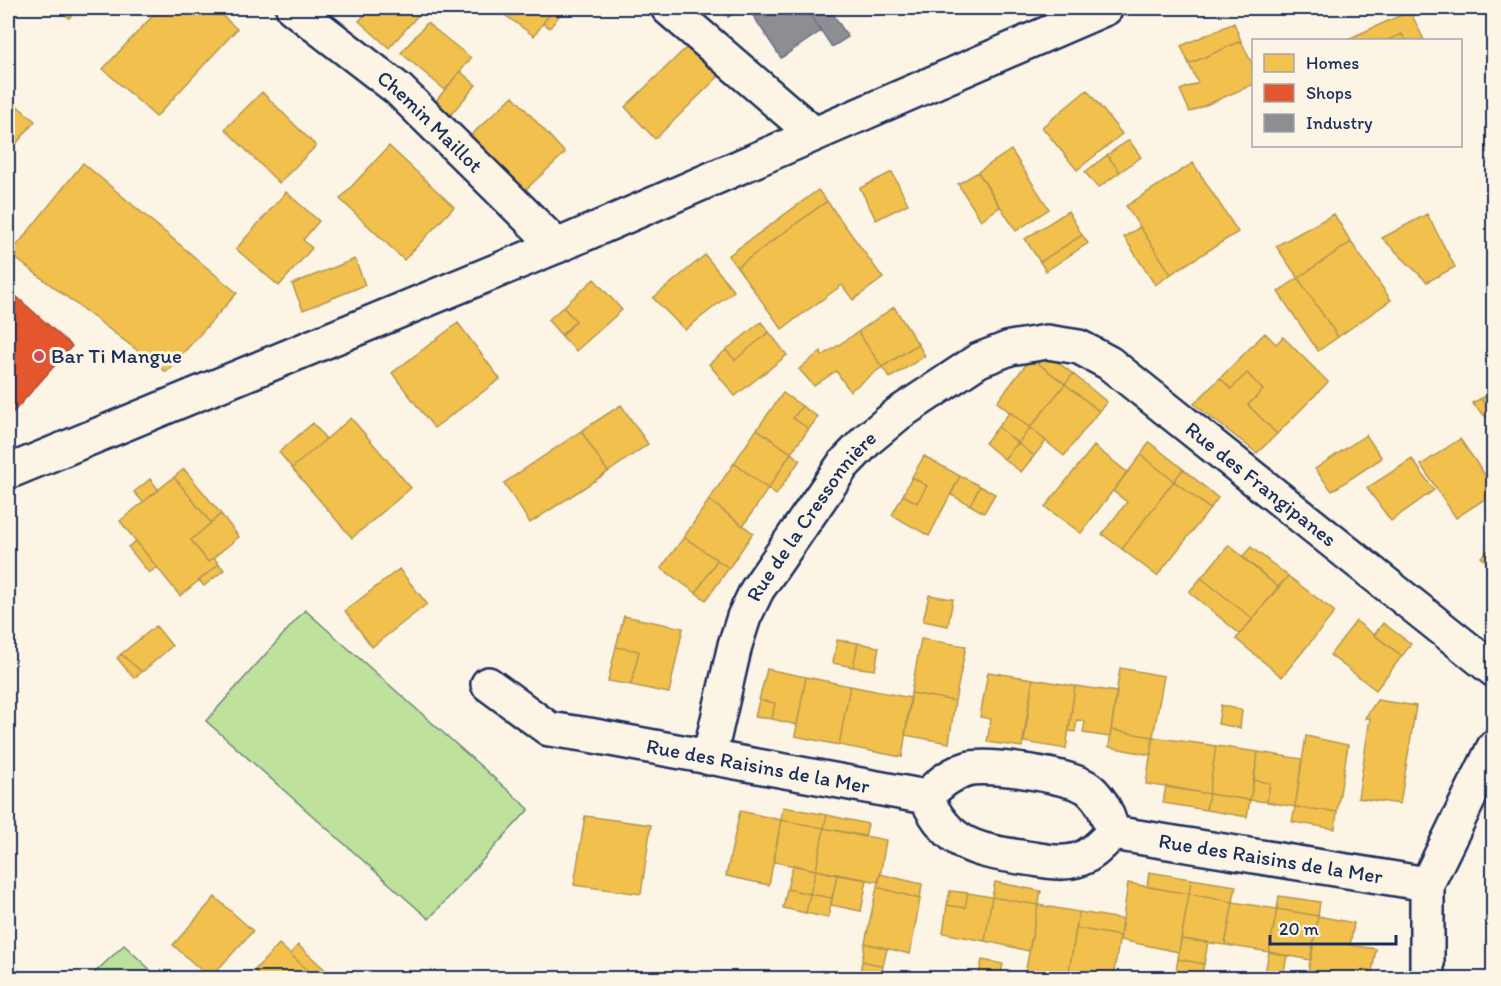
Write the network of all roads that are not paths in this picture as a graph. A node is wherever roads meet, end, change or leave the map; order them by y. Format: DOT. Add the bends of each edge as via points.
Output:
graph roads {
  1 [pos="293,8"];
  2 [pos="668,8"];
  3 [pos="1106,8"];
  4 [pos="814,134"];
  5 [pos="557,246"];
  6 [pos="1010,348"];
  7 [pos="8,472"];
  8 [pos="1494,670"];
  9 [pos="488,684"];
  10 [pos="1494,747"];
  11 [pos="709,758"];
  12 [pos="926,797"];
  13 [pos="1113,833"];
  14 [pos="1427,884"];
  15 [pos="1427,978"];
  1 -- 5 [label="street, Chemin Maillot" via="398,89"];
  2 -- 4 [label="street"];
  3 -- 4 [label="street"];
  4 -- 5 [label="street"];
  5 -- 7 [label="street"];
  6 -- 8 [label="street, Rue des Frangipanes" via="1047,342 1078,347 1109,363"];
  6 -- 11 [label="street, Rue de la Cressonnière" via="980,360 898,414 843,465 748,608 735,645"];
  9 -- 11 [label="street, Rue des Raisins de la Mer" via="549,729"];
  10 -- 14 [label="street"];
  11 -- 12 [label="street, Rue des Raisins de la Mer"];
  12 -- 13 [label="street" via="933,812 959,840 984,851 1059,863 1094,852"];
  12 -- 13 [label="street" via="937,784 970,768 1071,780 1088,788 1101,801"];
  13 -- 14 [label="street, Rue des Raisins de la Mer"];
  14 -- 15 [label="street"];
}
